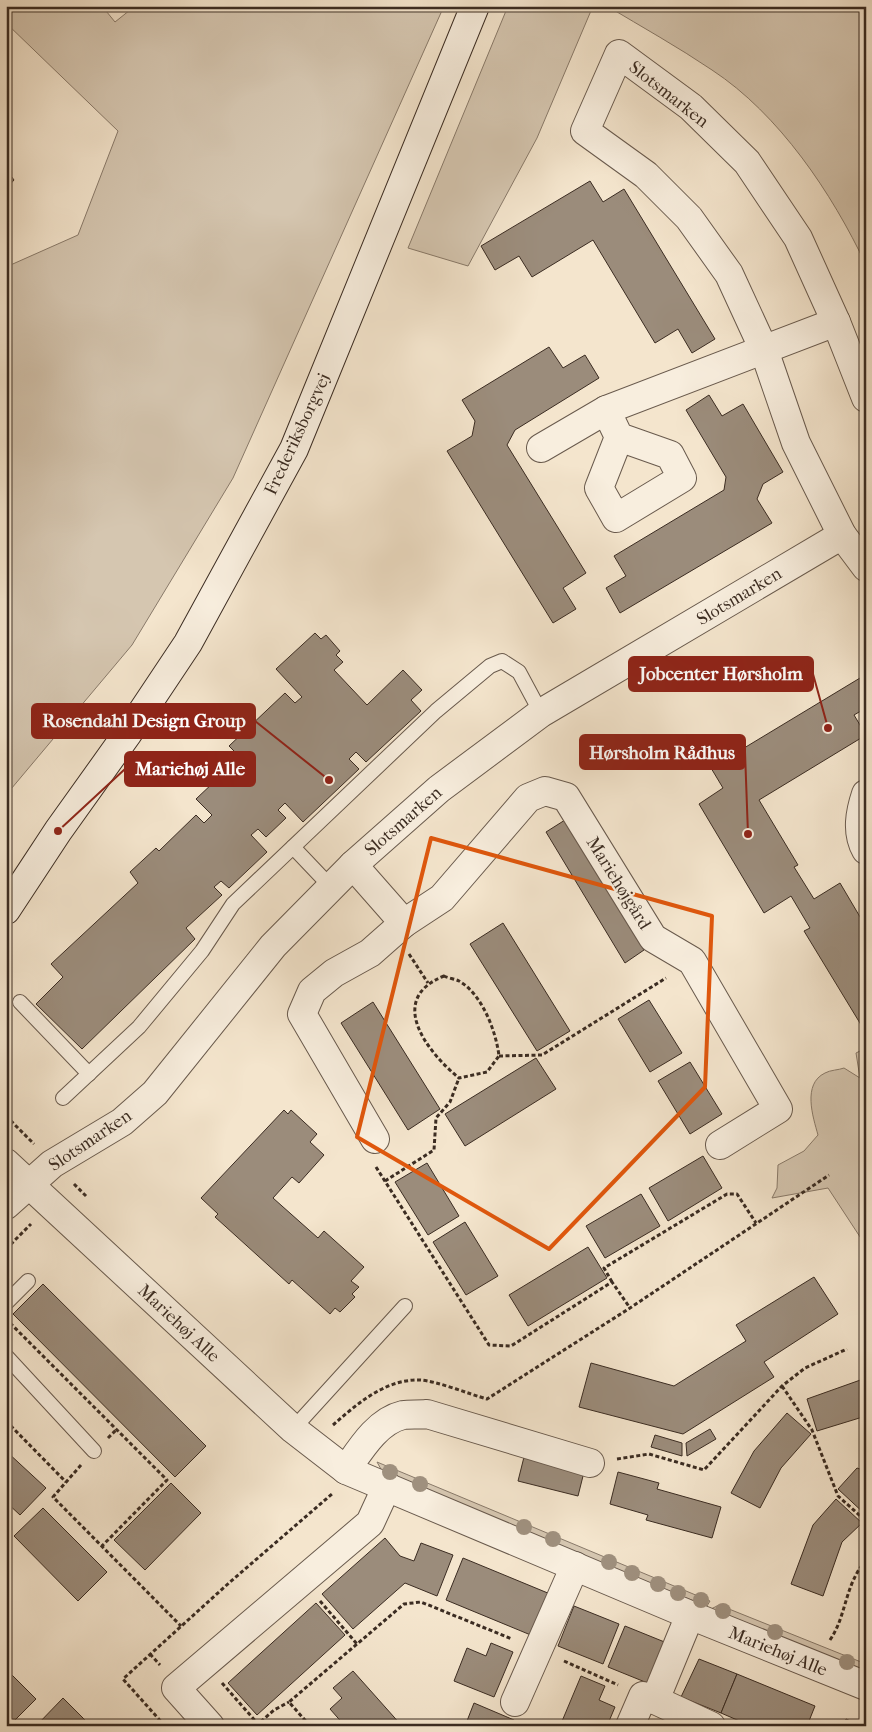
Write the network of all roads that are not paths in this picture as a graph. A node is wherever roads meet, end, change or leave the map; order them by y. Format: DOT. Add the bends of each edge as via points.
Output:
graph roads {
  1 [pos="475,6"];
  2 [pos="836,322"];
  3 [pos="764,350"];
  4 [pos="866,398"];
  5 [pos="606,410"];
  6 [pos="619,437"];
  7 [pos="541,448"];
  8 [pos="842,534"];
  9 [pos="866,567"];
  10 [pos="541,713"];
  11 [pos="866,794"];
  12 [pos="58,831"];
  13 [pos="292,847"];
  14 [pos="866,850"];
  15 [pos="353,865"];
  16 [pos="6,884"];
  17 [pos="331,887"];
  18 [pos="6,910"];
  19 [pos="404,923"];
  20 [pos="20,1002"];
  21 [pos="90,1074"];
  22 [pos="63,1098"];
  23 [pos="375,1139"];
  24 [pos="720,1145"];
  25 [pos="15,1167"];
  26 [pos="6,1205"];
  27 [pos="28,1281"];
  28 [pos="6,1303"];
  29 [pos="405,1306"];
  30 [pos="6,1356"];
  31 [pos="293,1429"];
  32 [pos="94,1451"];
  33 [pos="590,1463"];
  34 [pos="346,1470"];
  35 [pos="387,1486"];
  36 [pos="575,1566"];
  37 [pos="690,1615"];
  38 [pos="866,1686"];
  39 [pos="649,1698"];
  40 [pos="515,1702"];
  41 [pos="210,1726"];
  42 [pos="630,1726"];
  43 [pos="711,1726"];
  1 -- 12 [label="street, Frederiksborgvej" via="294,449 188,642 128,734"];
  2 -- 3 [label="street"];
  2 -- 3 [label="street, Slotsmarken" via="798,238 747,162 691,107 618,54 585,131 646,175 689,218 728,274"];
  2 -- 4 [label="street, Slotsmarken"];
  3 -- 5 [label="street"];
  3 -- 8 [label="street, Slotsmarken" via="796,443"];
  5 -- 6 [label="street"];
  5 -- 7 [label="street"];
  8 -- 9 [label="street, Slotsmarken"];
  8 -- 10 [label="street, Slotsmarken"];
  10 -- 13 [label="lane" via="520,672 502,660 490,666 436,711"];
  10 -- 15 [label="street, Slotsmarken" via="439,790"];
  11 -- 14 [label="street" via="859,815"];
  12 -- 16 [label="street, Frederiksborgvej"];
  12 -- 18 [label="street, Frederiksborgvej"];
  13 -- 17 [label="lane"];
  13 -- 21 [label="lane" via="233,904 202,951 139,1027"];
  15 -- 17 [label="street, Slotsmarken"];
  15 -- 19 [label="street"];
  17 -- 25 [label="street, Slotsmarken" via="274,946 155,1093 122,1122 52,1164"];
  19 -- 23 [label="street, Mariehøjgård" via="370,953 334,973 312,991 302,1014"];
  19 -- 24 [label="street, Mariehøjgård" via="442,898 528,798 545,791 566,797 653,938 692,961 778,1109"];
  20 -- 21 [label="lane"];
  21 -- 22 [label="lane"];
  25 -- 26 [label="street, Slotsmarken"];
  25 -- 31 [label="street, Mariehøj Alle"];
  27 -- 28 [label="lane"];
  29 -- 31 [label="lane"];
  30 -- 32 [label="lane"];
  31 -- 34 [label="street, Mariehøj Alle"];
  33 -- 34 [label="street" via="427,1414 402,1416 383,1425"];
  34 -- 35 [label="street, Mariehøj Alle"];
  35 -- 36 [label="street, Mariehøj Alle"];
  35 -- 41 [label="street" via="370,1523 176,1688"];
  36 -- 37 [label="street, Mariehøj Alle"];
  36 -- 40 [label="street"];
  37 -- 38 [label="street, Mariehøj Alle"];
  37 -- 39 [label="street"];
  39 -- 42 [label="street"];
  39 -- 43 [label="street"];
}
